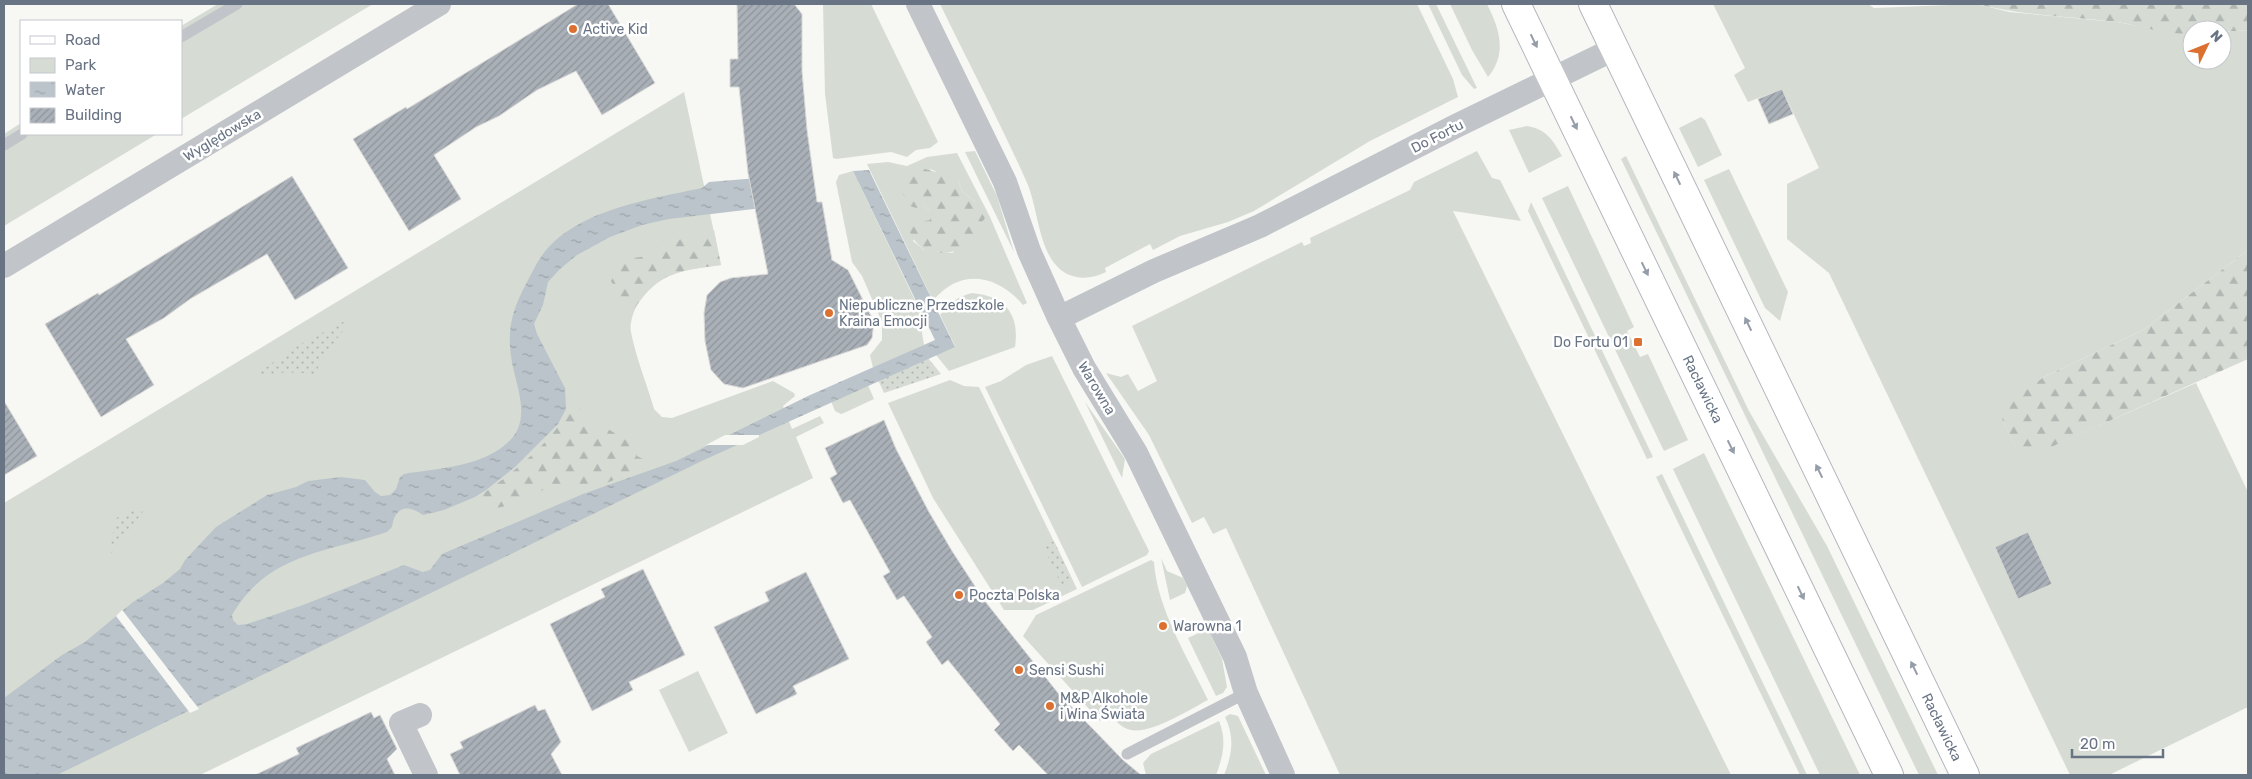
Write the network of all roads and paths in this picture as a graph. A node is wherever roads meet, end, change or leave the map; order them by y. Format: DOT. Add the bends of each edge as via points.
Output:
graph roads {
  1 [pos="237,4"];
  2 [pos="440,4"];
  3 [pos="918,4"];
  4 [pos="1516,4"];
  5 [pos="1593,4"];
  6 [pos="182,36"];
  7 [pos="1614,49"];
  8 [pos="1552,79"];
  9 [pos="20,135"];
  10 [pos="4,145"];
  11 [pos="4,266"];
  12 [pos="1059,318"];
  13 [pos="1246,693"];
  14 [pos="420,715"];
  15 [pos="1128,754"];
  16 [pos="1282,773"];
  17 [pos="426,775"];
  18 [pos="1889,775"];
  19 [pos="1965,775"];
  1 -- 6 [label="lane"];
  2 -- 11 [label="street, Wyględowska"];
  3 -- 12 [label="street, Warowna" via="1005,182 1029,252"];
  4 -- 8 [label="main road, Racławicka, one-way"];
  5 -- 7 [label="main road, Racławicka"];
  7 -- 8 [label="street, Do Fortu"];
  19 -- 7 [label="main road, Racławicka, one-way"];
  8 -- 12 [label="street, Do Fortu" via="1260,226 1154,271"];
  8 -- 18 [label="main road, Racławicka, one-way"];
  9 -- 10 [label="lane"];
  12 -- 13 [label="street, Warowna" via="1084,368 1140,462 1235,656"];
  13 -- 15 [label="lane"];
  13 -- 16 [label="street, Warowna"];
  14 -- 17 [label="street" via="401,723"];
}
